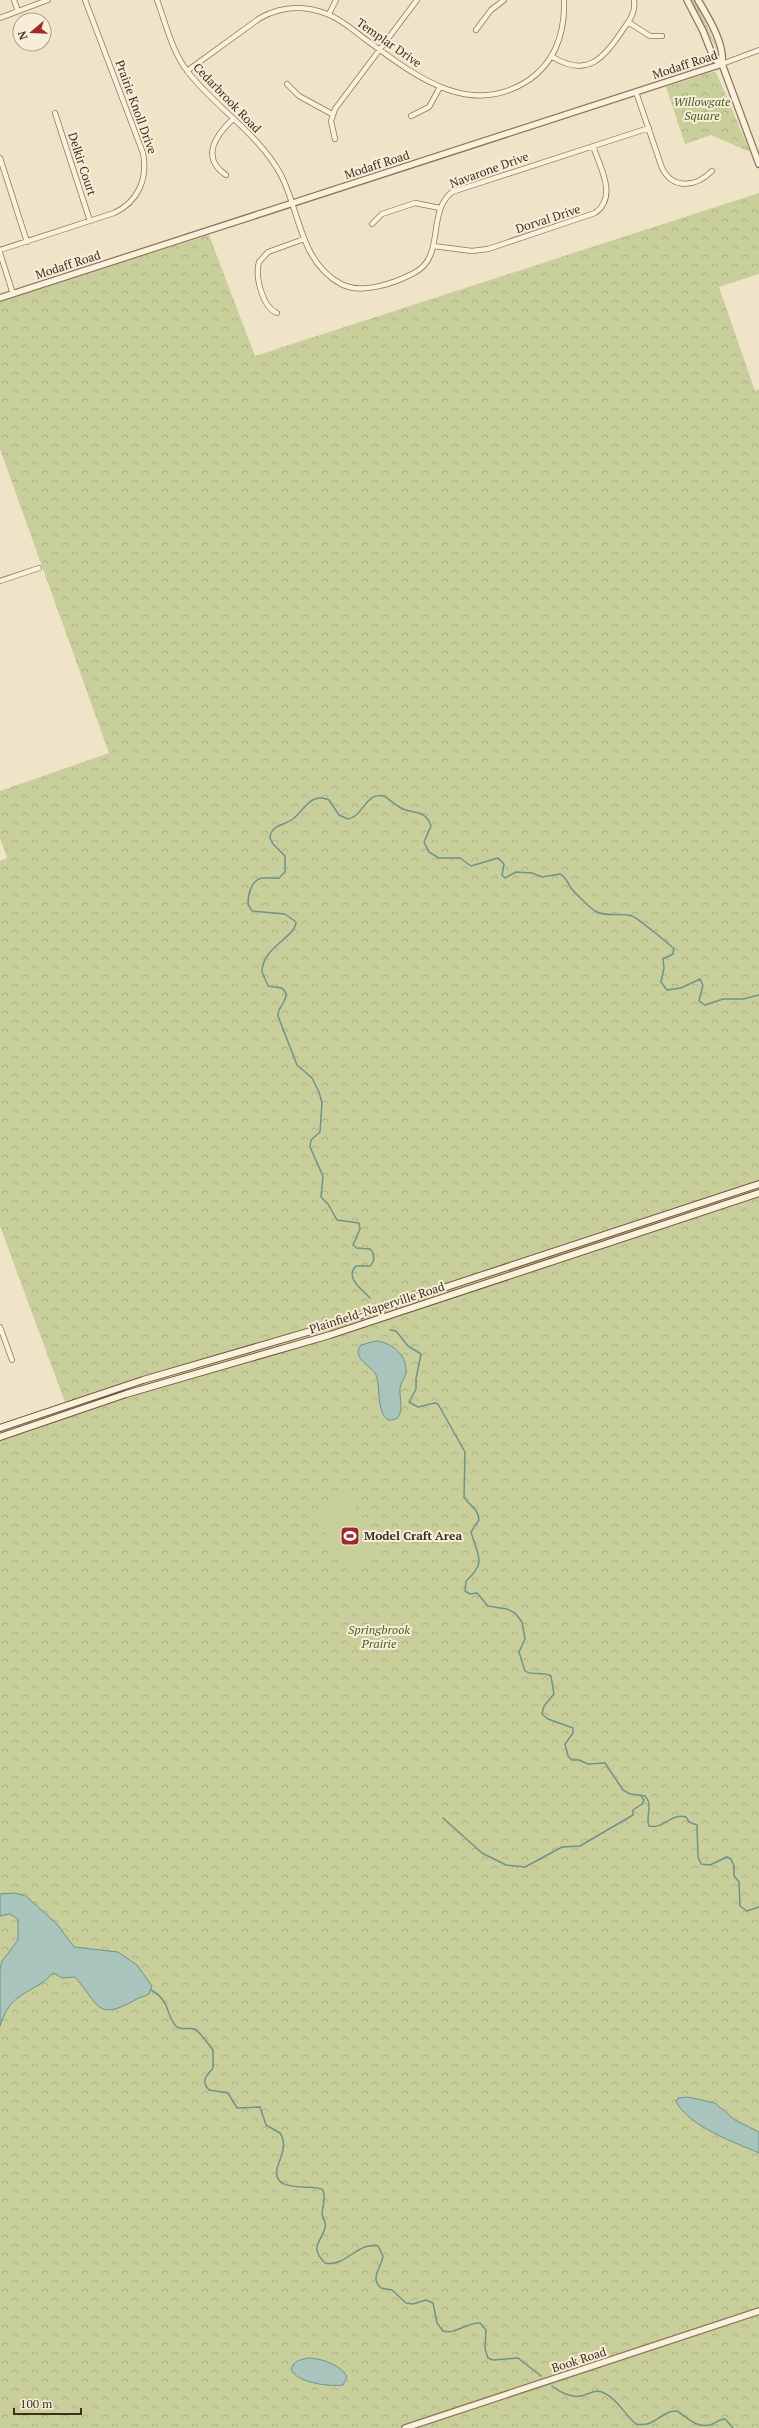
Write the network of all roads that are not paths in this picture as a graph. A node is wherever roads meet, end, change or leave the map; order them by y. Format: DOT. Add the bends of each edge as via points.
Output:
graph roads {
  1 [pos="14,0"];
  2 [pos="48,0"];
  3 [pos="85,0"];
  4 [pos="157,0"];
  5 [pos="336,0"];
  6 [pos="417,0"];
  7 [pos="504,0"];
  8 [pos="564,0"];
  9 [pos="634,0"];
  10 [pos="687,0"];
  11 [pos="698,0"];
  12 [pos="18,11"];
  13 [pos="329,14"];
  14 [pos="0,18"];
  15 [pos="628,22"];
  16 [pos="476,30"];
  17 [pos="662,36"];
  18 [pos="380,50"];
  19 [pos="759,50"];
  20 [pos="551,56"];
  21 [pos="722,64"];
  22 [pos="188,71"];
  23 [pos="287,84"];
  24 [pos="440,87"];
  25 [pos="636,92"];
  26 [pos="54,113"];
  27 [pos="332,114"];
  28 [pos="412,116"];
  29 [pos="233,119"];
  30 [pos="649,128"];
  31 [pos="335,139"];
  32 [pos="593,146"];
  33 [pos="0,158"];
  34 [pos="759,164"];
  35 [pos="712,171"];
  36 [pos="226,175"];
  37 [pos="292,204"];
  38 [pos="440,208"];
  39 [pos="90,221"];
  40 [pos="372,224"];
  41 [pos="304,239"];
  42 [pos="27,242"];
  43 [pos="434,246"];
  44 [pos="0,250"];
  45 [pos="0,254"];
  46 [pos="13,294"];
  47 [pos="0,298"];
  48 [pos="277,313"];
  49 [pos="39,568"];
  50 [pos="0,581"];
  51 [pos="759,1184"];
  52 [pos="759,1193"];
  53 [pos="0,1327"];
  54 [pos="12,1360"];
  55 [pos="0,1428"];
  56 [pos="0,1437"];
  57 [pos="759,2311"];
  58 [pos="405,2428"];
  1 -- 12 [label="street"];
  2 -- 12 [label="street"];
  3 -- 39 [label="street, Prairie Knoll Drive" via="140,144 145,168 140,189 130,203 114,213"];
  4 -- 22 [label="street, Cedarbrook Road" via="176,50"];
  5 -- 13 [label="street"];
  6 -- 18 [label="street"];
  7 -- 16 [label="street"];
  8 -- 20 [label="street, Templar Drive" via="563,26"];
  9 -- 15 [label="street" via="634,13"];
  10 -- 21 [label="street" via="714,59"];
  11 -- 21 [label="street" via="718,40 723,56"];
  12 -- 14 [label="street"];
  13 -- 18 [label="street, Templar Drive"];
  13 -- 22 [label="street, Templar Drive" via="297,7 273,12 251,24"];
  15 -- 17 [label="street" via="650,36"];
  15 -- 20 [label="street" via="610,50 596,61 576,66"];
  18 -- 24 [label="street, Templar Drive" via="406,69"];
  18 -- 27 [label="street"];
  19 -- 21 [label="street, Modaff Road"];
  20 -- 24 [label="street, Templar Drive" via="531,78 500,93 471,96"];
  21 -- 25 [label="street, Modaff Road"];
  21 -- 34 [label="street"];
  22 -- 29 [label="street, Cedarbrook Road"];
  23 -- 27 [label="street" via="299,96"];
  24 -- 28 [label="street" via="429,107"];
  25 -- 30 [label="street"];
  25 -- 37 [label="street, Modaff Road"];
  26 -- 39 [label="street, Delkir Court"];
  27 -- 31 [label="street" via="331,126"];
  29 -- 36 [label="street" via="218,135 213,146 213,157 217,166"];
  29 -- 37 [label="street, Cedarbrook Road" via="272,161"];
  30 -- 32 [label="street, Navarone Drive"];
  30 -- 35 [label="street" via="662,168 670,180 691,184 702,180"];
  32 -- 38 [label="street, Navarone Drive" via="458,190 445,198"];
  32 -- 43 [label="street, Dorval Drive" via="607,195 604,205 594,213 488,249 472,251"];
  33 -- 42 [label="street"];
  37 -- 41 [label="street"];
  37 -- 46 [label="street, Modaff Road"];
  38 -- 40 [label="street" via="415,203 382,214"];
  38 -- 43 [label="street"];
  39 -- 42 [label="street, Prairie Knoll Drive"];
  41 -- 43 [label="street" via="312,255 331,277 345,286 360,288 376,286 413,274 426,264"];
  41 -- 48 [label="street" via="268,252 259,262 258,277 267,303"];
  42 -- 44 [label="street, Prairie Knoll Drive"];
  45 -- 46 [label="street"];
  46 -- 47 [label="street, Modaff Road"];
  49 -- 50 [label="street"];
  51 -- 55 [label="main road, Plainfield-Naperville Road" via="328,1326 143,1380"];
  52 -- 56 [label="main road, Plainfield-Naperville Road" via="330,1335 151,1387"];
  53 -- 54 [label="street"];
  57 -- 58 [label="street, Book Road"];
}
